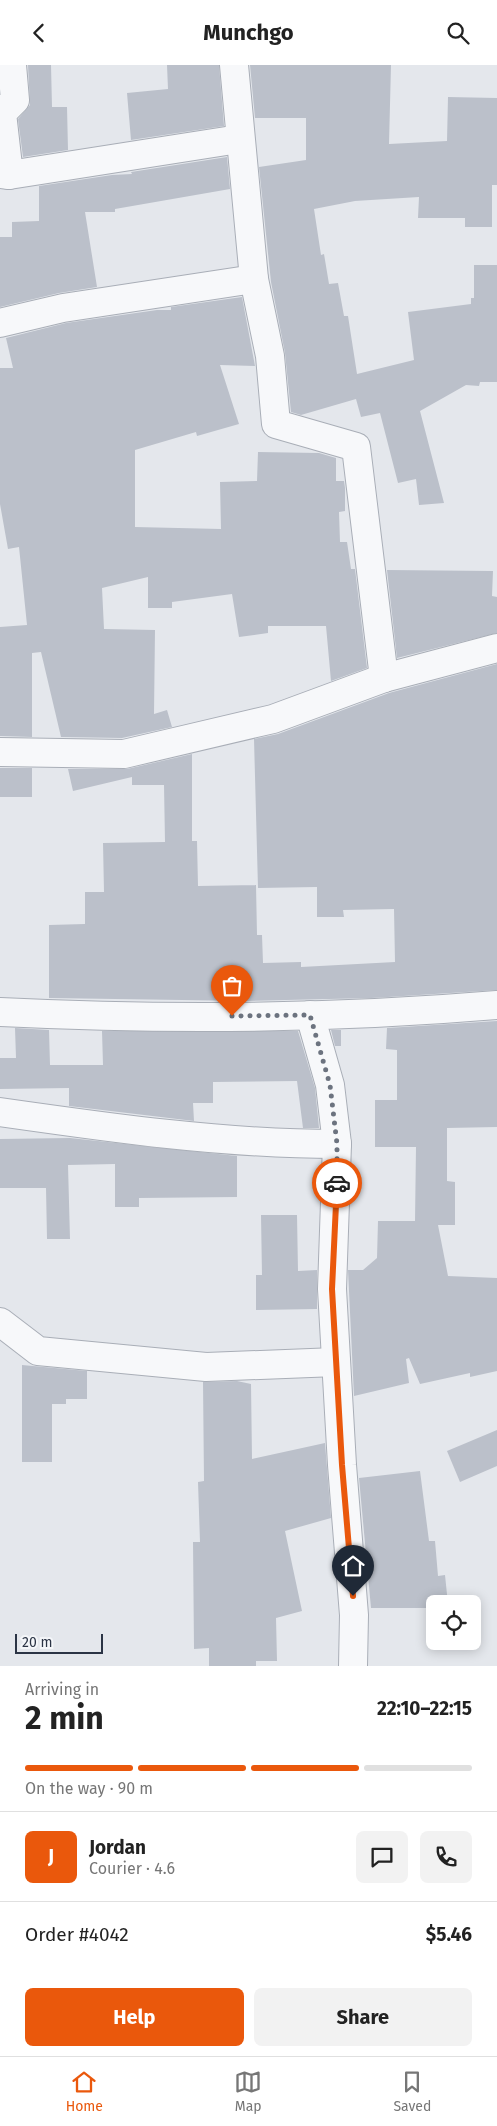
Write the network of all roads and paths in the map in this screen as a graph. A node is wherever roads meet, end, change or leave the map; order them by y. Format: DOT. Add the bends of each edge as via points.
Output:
graph roads {
  1 [pos="12,65"];
  2 [pos="234,65"];
  3 [pos="240,139"];
  4 [pos="4,174"];
  5 [pos="254,279"];
  6 [pos="0,323"];
  7 [pos="497,648"];
  8 [pos="384,678"];
  9 [pos="0,752"];
  10 [pos="497,1005"];
  11 [pos="0,1012"];
  12 [pos="310,1015"];
  13 [pos="0,1112"];
  14 [pos="337,1144"];
  15 [pos="0,1322"];
  16 [pos="336,1362"];
  17 [pos="353,1666"];
  1 -- 4 [label="street" via="15,100 2,113"];
  2 -- 3 [label="street"];
  3 -- 4 [label="street"];
  3 -- 5 [label="street"];
  5 -- 6 [label="street" via="63,308"];
  5 -- 8 [label="street" via="270,356 276,424 356,447"];
  7 -- 8 [label="street"];
  8 -- 9 [label="street" via="272,719 124,754"];
  10 -- 12 [label="street" via="405,1013"];
  11 -- 12 [label="street" via="93,1016"];
  12 -- 14 [label="street" via="330,1085"];
  13 -- 14 [label="street" via="160,1135 272,1144"];
  14 -- 16 [label="street" via="332,1289"];
  15 -- 16 [label="street" via="38,1351 206,1367"];
  16 -- 17 [label="street" via="354,1615"];
}
